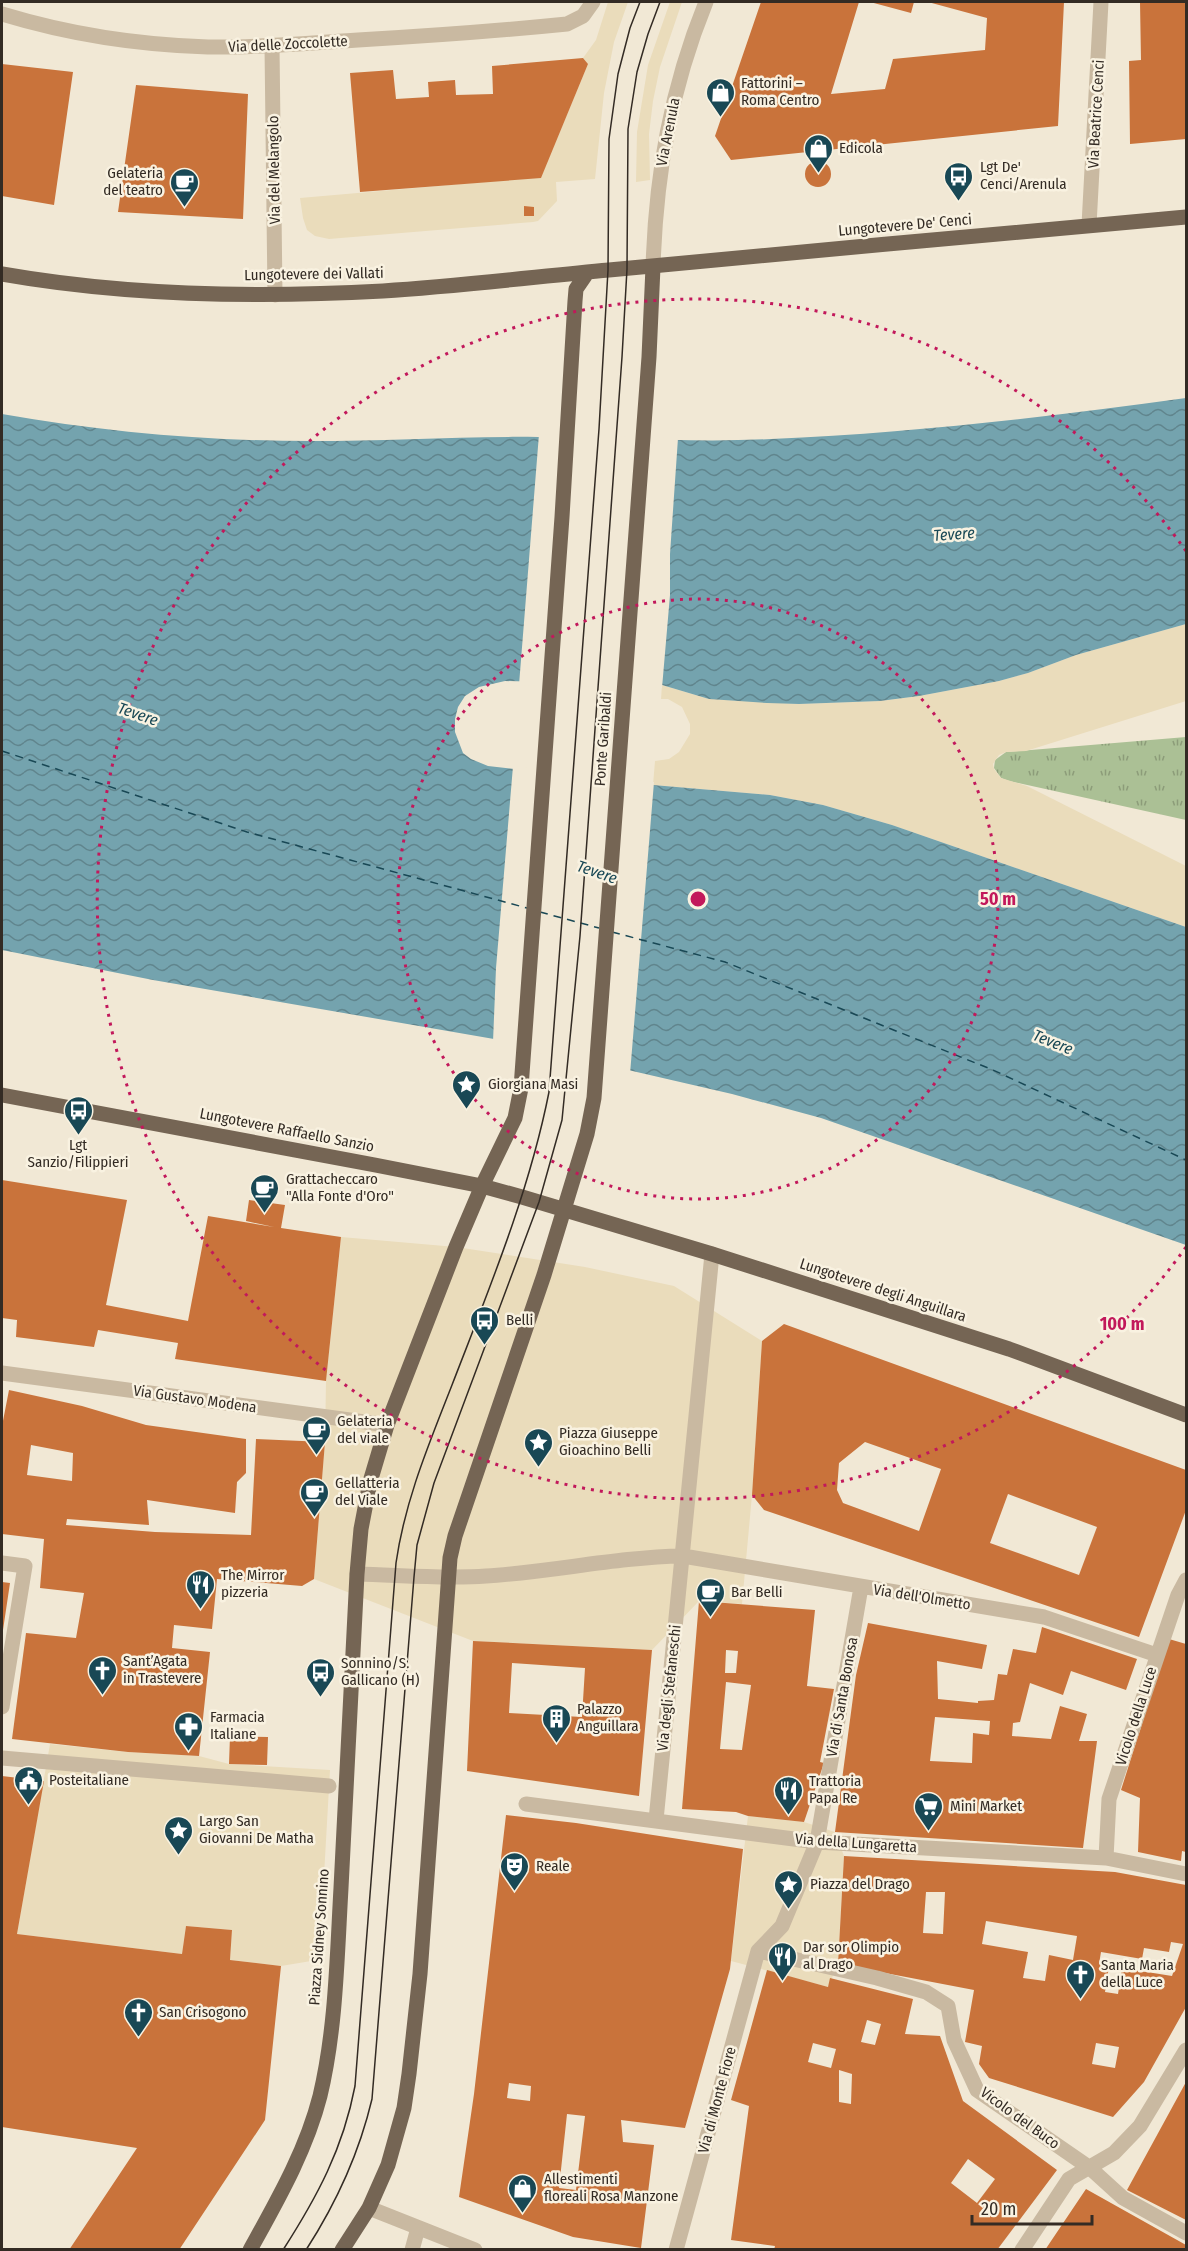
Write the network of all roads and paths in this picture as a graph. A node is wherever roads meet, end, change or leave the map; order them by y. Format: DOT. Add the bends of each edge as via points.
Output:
graph roads {
  1 [pos="593,2"];
  2 [pos="706,2"];
  3 [pos="1101,2"];
  4 [pos="2,14"];
  5 [pos="273,46"];
  6 [pos="1186,217"];
  7 [pos="1089,225"];
  8 [pos="653,267"];
  9 [pos="627,269"];
  10 [pos="587,273"];
  11 [pos="2,274"];
  12 [pos="276,295"];
  13 [pos="2,1095"];
  14 [pos="482,1186"];
  15 [pos="565,1210"];
  16 [pos="712,1254"];
  17 [pos="2,1373"];
  18 [pos="1186,1415"];
  19 [pos="387,1425"];
  20 [pos="683,1556"];
  21 [pos="2,1563"];
  22 [pos="357,1574"];
  23 [pos="447,1578"];
  24 [pos="1186,1580"];
  25 [pos="861,1587"];
  26 [pos="1157,1654"];
  27 [pos="2,1707"];
  28 [pos="2,1758"];
  29 [pos="329,1786"];
  30 [pos="526,1804"];
  31 [pos="656,1820"];
  32 [pos="817,1842"];
  33 [pos="1106,1858"];
  34 [pos="1186,1874"];
  35 [pos="758,1951"];
  36 [pos="1186,2050"];
  37 [pos="1090,2168"];
  38 [pos="369,2208"];
  39 [pos="418,2228"];
  40 [pos="1186,2233"];
  41 [pos="250,2250"];
  42 [pos="342,2250"];
  43 [pos="412,2250"];
  44 [pos="475,2250"];
  45 [pos="676,2250"];
  46 [pos="1022,2250"];
  1 -- 5 [label="street, Via delle Zoccolette" via="576,21 561,24"];
  2 -- 8 [label="street, Via Arenula" via="683,63 669,118 657,194"];
  3 -- 7 [label="street, Via Beatrice Cenci"];
  4 -- 5 [label="street, Via delle Zoccolette" via="130,41 210,47"];
  5 -- 12 [label="street, Via del Melangolo"];
  6 -- 7 [label="main road, Lungotevere De' Cenci"];
  7 -- 8 [label="main road, Lungotevere De' Cenci"];
  8 -- 9 [label="main road, Lungotevere De' Cenci"];
  8 -- 15 [label="main road, Ponte Garibaldi" via="594,1098"];
  9 -- 10 [label="main road, Lungotevere dei Vallati"];
  10 -- 12 [label="main road, Lungotevere dei Vallati" via="385,291"];
  10 -- 14 [label="main road" via="576,289 521,1088 515,1118"];
  11 -- 12 [label="main road, Lungotevere dei Vallati" via="150,291"];
  13 -- 14 [label="main road, Lungotevere Raffaello Sanzio"];
  14 -- 15 [label="main road, Lungotevere Raffaello Sanzio"];
  14 -- 19 [label="main road"];
  15 -- 16 [label="main road, Lungotevere degli Anguillara"];
  15 -- 23 [label="main road" via="455,1536"];
  16 -- 18 [label="main road, Lungotevere degli Anguillara" via="1009,1349"];
  16 -- 20 [label="street"];
  17 -- 19 [label="street, Via Gustavo Modena"];
  19 -- 22 [label="main road" via="370,1482"];
  20 -- 23 [label="street"];
  20 -- 25 [label="street, Via dell'Olmetto"];
  20 -- 31 [label="street, Via degli Stefaneschi"];
  21 -- 27 [label="street" via="25,1566"];
  22 -- 23 [label="street"];
  22 -- 41 [label="main road, Piazza Sidney Sonnino" via="329,2045 320,2096 302,2148 284,2190"];
  23 -- 38 [label="main road" via="421,1962 409,2074 388,2165"];
  24 -- 26 [label="street, Vicolo della Luce"];
  25 -- 26 [label="street, Via dell'Olmetto" via="1044,1617"];
  25 -- 32 [label="street, Via di Santa Bonosa"];
  26 -- 33 [label="street, Vicolo della Luce" via="1109,1799"];
  28 -- 29 [label="street"];
  30 -- 31 [label="street, Via della Lungaretta"];
  31 -- 32 [label="street, Via della Lungaretta"];
  32 -- 33 [label="street, Via della Lungaretta"];
  32 -- 35 [label="street" via="782,1926"];
  33 -- 34 [label="street, Via della Lungaretta"];
  35 -- 37 [label="street, Vicolo del Buco" via="926,1992 948,2006 954,2040 977,2090"];
  35 -- 45 [label="street, Via di Monte Fiore"];
  36 -- 37 [label="street" via="1140,2126 1114,2153"];
  37 -- 40 [label="street, Vicolo del Buco" via="1123,2198"];
  37 -- 46 [label="street" via="1070,2179"];
  38 -- 39 [label="street"];
  38 -- 42 [label="main road"];
  39 -- 43 [label="street"];
  39 -- 44 [label="street"];
}
